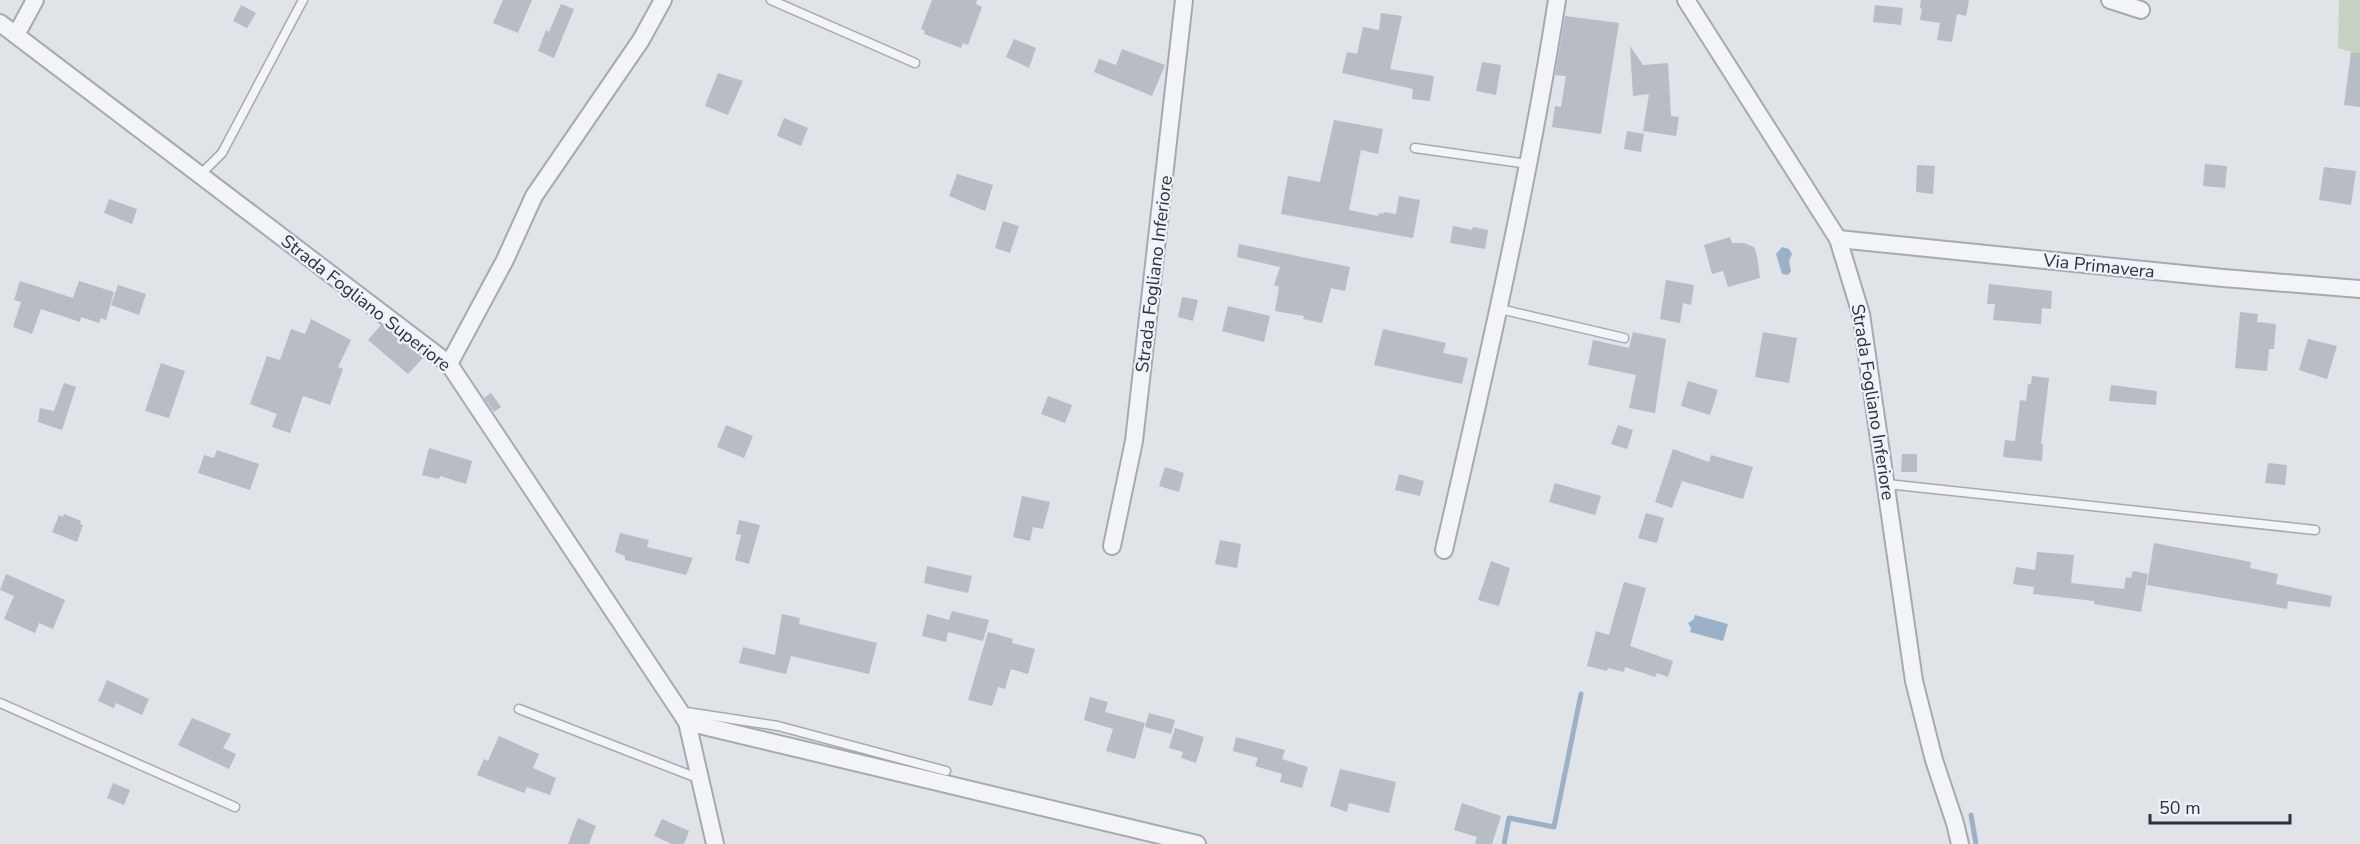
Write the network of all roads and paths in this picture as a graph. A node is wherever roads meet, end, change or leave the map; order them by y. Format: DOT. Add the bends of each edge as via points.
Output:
graph roads {
  1 [pos="34,0"];
  2 [pos="303,0"];
  3 [pos="663,0"];
  4 [pos="771,0"];
  5 [pos="1184,0"];
  6 [pos="1557,0"];
  7 [pos="1686,0"];
  8 [pos="2110,0"];
  9 [pos="2141,10"];
  10 [pos="0,23"];
  11 [pos="16,35"];
  12 [pos="915,63"];
  13 [pos="1415,148"];
  14 [pos="1528,164"];
  15 [pos="200,175"];
  16 [pos="1838,238"];
  17 [pos="2360,289"];
  18 [pos="1500,309"];
  19 [pos="1624,338"];
  20 [pos="449,364"];
  21 [pos="1887,484"];
  22 [pos="2315,530"];
  23 [pos="1112,546"];
  24 [pos="1444,550"];
  25 [pos="0,703"];
  26 [pos="519,709"];
  27 [pos="683,716"];
  28 [pos="946,771"];
  29 [pos="701,779"];
  30 [pos="234,807"];
  31 [pos="715,844"];
  32 [pos="1197,844"];
  33 [pos="1960,844"];
  1 -- 11 [label="street"];
  2 -- 15 [label="lane" via="222,153"];
  3 -- 20 [label="street" via="641,40 534,196 505,260"];
  4 -- 12 [label="lane"];
  5 -- 23 [label="street, Strada Fogliano Inferiore" via="1134,441"];
  6 -- 14 [label="street"];
  7 -- 16 [label="street, Strada Fogliano Inferiore"];
  8 -- 9 [label="street"];
  10 -- 11 [label="street, Strada Fogliano Superiore"];
  11 -- 15 [label="street, Strada Fogliano Superiore"];
  13 -- 14 [label="lane"];
  14 -- 18 [label="street"];
  15 -- 20 [label="street, Strada Fogliano Superiore"];
  16 -- 17 [label="street, Via Primavera"];
  16 -- 21 [label="street, Strada Fogliano Inferiore" via="1862,314"];
  18 -- 19 [label="lane"];
  18 -- 24 [label="street"];
  20 -- 27 [label="street, Strada Fogliano Superiore"];
  21 -- 22 [label="lane"];
  21 -- 33 [label="street, Strada Fogliano Inferiore" via="1914,681"];
  25 -- 30 [label="lane"];
  26 -- 29 [label="lane"];
  27 -- 28 [label="lane" via="778,726"];
  27 -- 29 [label="street, Strada Fogliano Superiore"];
  27 -- 32 [label="street"];
  29 -- 31 [label="street, Strada Fogliano Superiore"];
}
